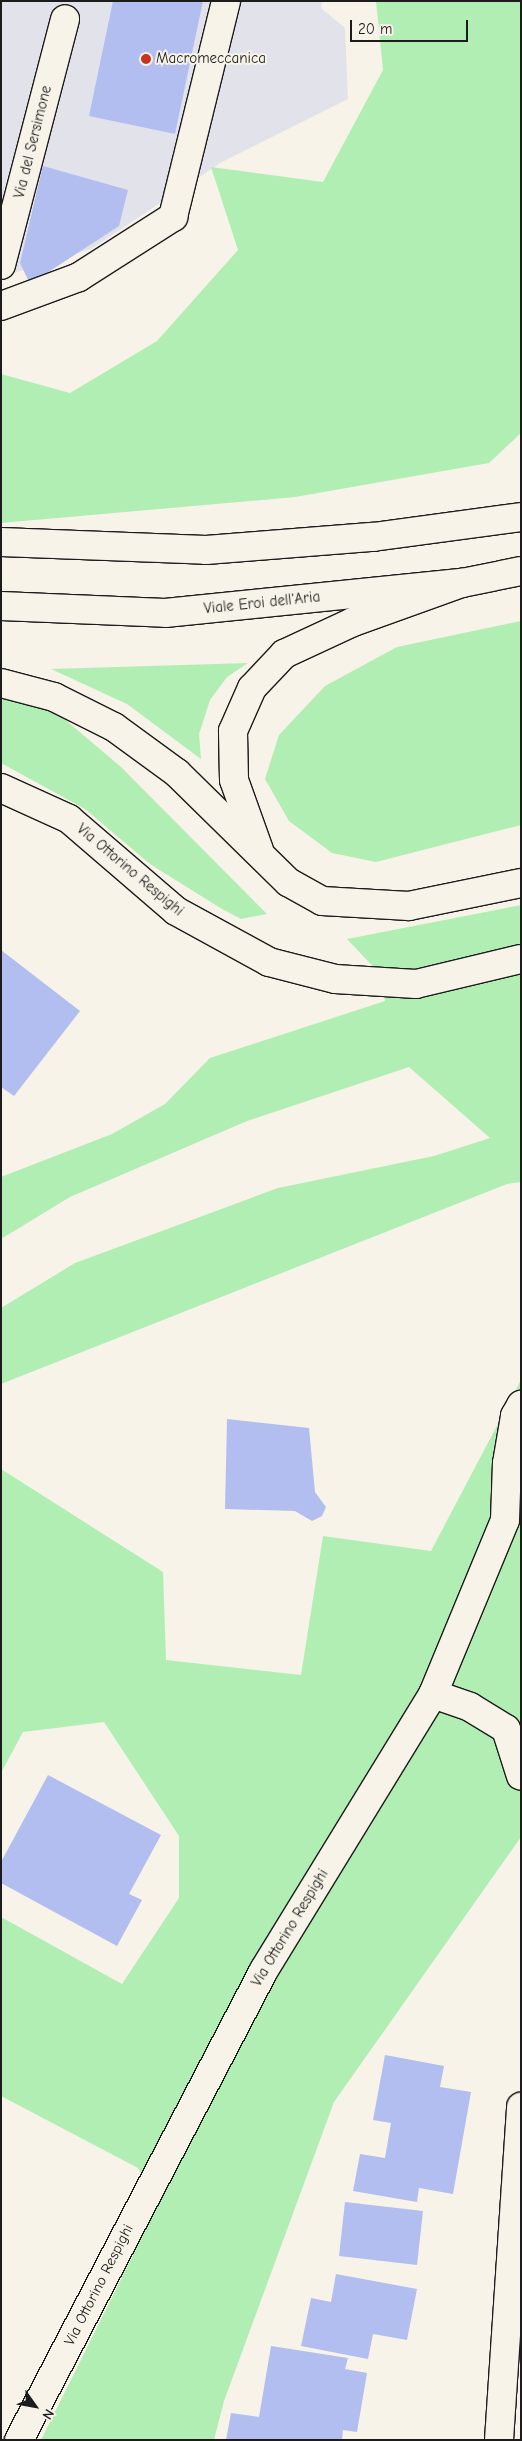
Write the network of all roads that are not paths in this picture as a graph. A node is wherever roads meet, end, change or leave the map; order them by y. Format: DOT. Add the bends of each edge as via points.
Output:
graph roads {
  1 [pos="226,1"];
  2 [pos="65,18"];
  3 [pos="1,265"];
  4 [pos="1,306"];
  5 [pos="521,517"];
  6 [pos="1,542"];
  7 [pos="521,570"];
  8 [pos="462,583"];
  9 [pos="1,606"];
  10 [pos="1,683"];
  11 [pos="1,788"];
  12 [pos="262,859"];
  13 [pos="521,883"];
  14 [pos="521,959"];
  15 [pos="521,1405"];
  16 [pos="433,1694"];
  17 [pos="521,1776"];
  18 [pos="521,2107"];
  19 [pos="519,2154"];
  20 [pos="19,2440"];
  21 [pos="499,2440"];
  1 -- 4 [label="main road" via="173,217 79,277"];
  2 -- 3 [label="main road, Via del Sersimone"];
  5 -- 6 [label="main road" via="373,537 206,550"];
  7 -- 8 [label="main road, Viale Eroi dell'Aria"];
  8 -- 9 [label="main road, Viale Eroi dell'Aria" via="165,613"];
  8 -- 12 [label="main road" via="353,622 284,654 252,688 233,731 234,780"];
  10 -- 12 [label="main road" via="54,697 114,727 177,773"];
  11 -- 14 [label="main road, Via Ottorino Respighi" via="69,819 176,911 269,962 335,979 416,984"];
  12 -- 13 [label="main road" via="288,882 322,901 361,906 409,906"];
  15 -- 16 [label="main road, Via Ottorino Respighi" via="515,1416 507,1463 505,1520"];
  16 -- 17 [label="main road" via="470,1707 506,1729"];
  16 -- 20 [label="main road, Via Ottorino Respighi" via="264,1970"];
  18 -- 19 [label="main road"];
  19 -- 21 [label="main road"];
}
